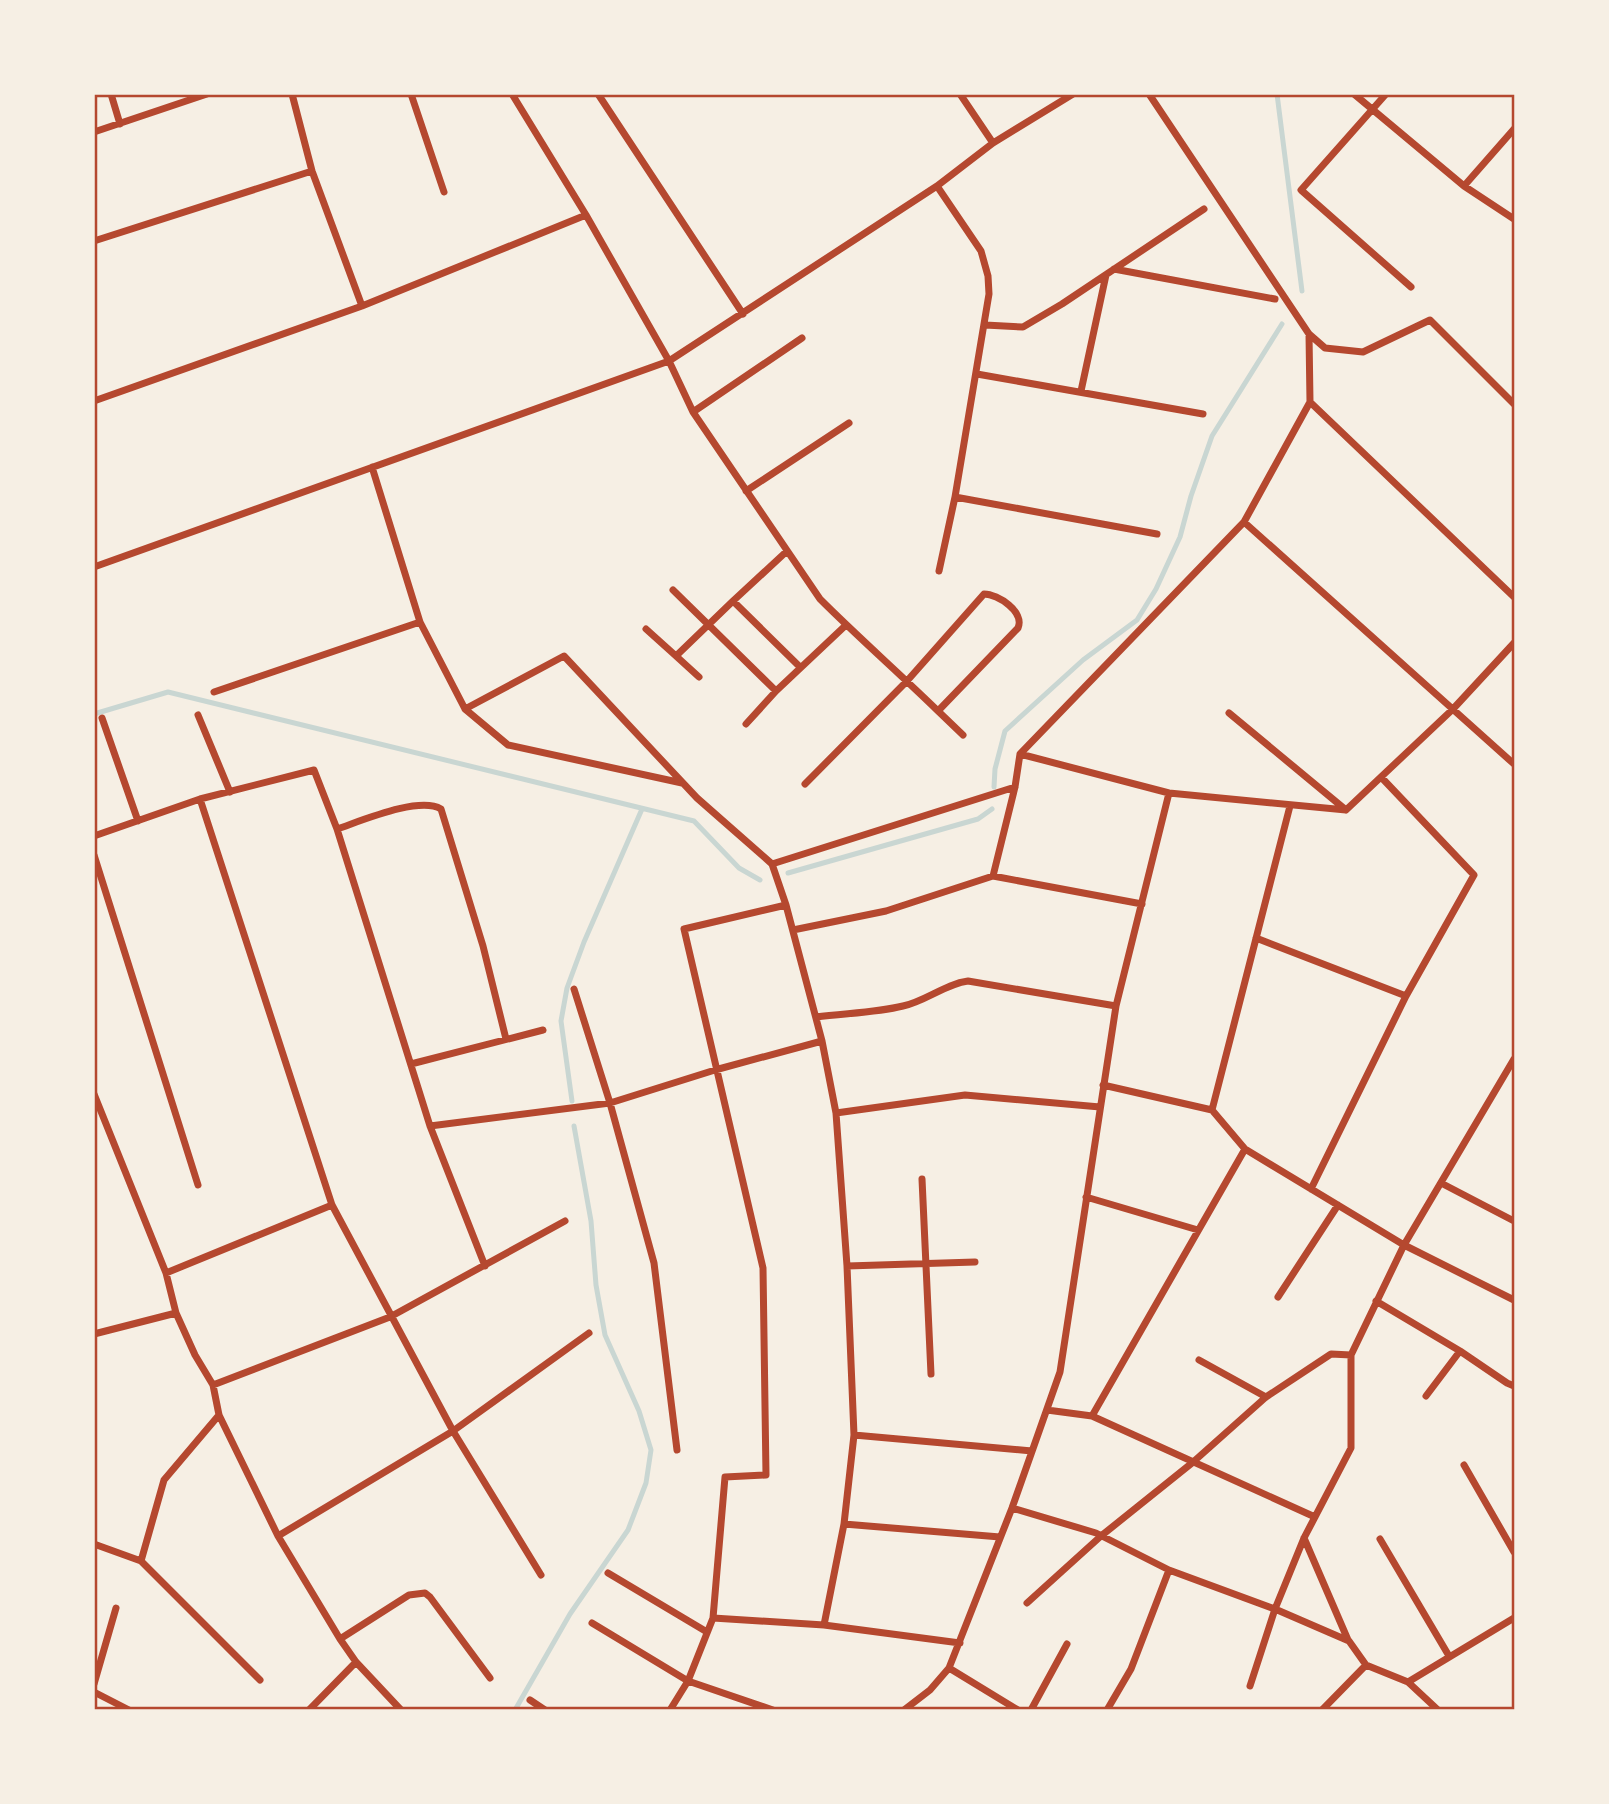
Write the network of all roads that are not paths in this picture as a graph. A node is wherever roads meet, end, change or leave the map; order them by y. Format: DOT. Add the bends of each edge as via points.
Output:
graph roads {
  1 [pos="111,94"];
  2 [pos="207,94"];
  3 [pos="292,94"];
  4 [pos="411,94"];
  5 [pos="512,94"];
  6 [pos="598,94"];
  7 [pos="960,94"];
  8 [pos="1073,94"];
  9 [pos="1149,94"];
  10 [pos="1354,94"];
  11 [pos="1386,94"];
  12 [pos="1373,109"];
  13 [pos="120,124"];
  14 [pos="1514,130"];
  15 [pos="94,132"];
  16 [pos="993,144"];
  17 [pos="312,171"];
  18 [pos="937,186"];
  19 [pos="1464,186"];
  20 [pos="444,192"];
  21 [pos="1204,209"];
  22 [pos="586,215"];
  23 [pos="1514,219"];
  24 [pos="94,241"];
  25 [pos="1113,269"];
  26 [pos="1105,275"];
  27 [pos="1411,287"];
  28 [pos="1275,299"];
  29 [pos="362,306"];
  30 [pos="743,314"];
  31 [pos="985,325"];
  32 [pos="1309,334"];
  33 [pos="803,338"];
  34 [pos="669,361"];
  35 [pos="977,374"];
  36 [pos="1081,391"];
  37 [pos="94,401"];
  38 [pos="1310,402"];
  39 [pos="1514,404"];
  40 [pos="693,412"];
  41 [pos="1203,414"];
  42 [pos="849,423"];
  43 [pos="372,467"];
  44 [pos="746,491"];
  45 [pos="955,497"];
  46 [pos="1244,522"];
  47 [pos="1157,534"];
  48 [pos="787,551"];
  49 [pos="94,567"];
  50 [pos="939,571"];
  51 [pos="673,590"];
  52 [pos="1514,597"];
  53 [pos="733,600"];
  54 [pos="420,622"];
  55 [pos="708,625"];
  56 [pos="846,625"];
  57 [pos="646,629"];
  58 [pos="1512,648"];
  59 [pos="676,656"];
  60 [pos="800,667"];
  61 [pos="699,677"];
  62 [pos="907,681"];
  63 [pos="776,691"];
  64 [pos="215,692"];
  65 [pos="465,709"];
  66 [pos="1453,709"];
  67 [pos="938,710"];
  68 [pos="1229,713"];
  69 [pos="198,715"];
  70 [pos="102,718"];
  71 [pos="746,724"];
  72 [pos="963,735"];
  73 [pos="1020,754"];
  74 [pos="1514,764"];
  75 [pos="1381,778"];
  76 [pos="682,783"];
  77 [pos="804,785"];
  78 [pos="1015,788"];
  79 [pos="230,792"];
  80 [pos="1170,793"];
  81 [pos="200,799"];
  82 [pos="1290,806"];
  83 [pos="1346,810"];
  84 [pos="138,821"];
  85 [pos="337,829"];
  86 [pos="94,836"];
  87 [pos="94,855"];
  88 [pos="772,864"];
  89 [pos="993,876"];
  90 [pos="1142,904"];
  91 [pos="786,905"];
  92 [pos="793,930"];
  93 [pos="1256,938"];
  94 [pos="574,989"];
  95 [pos="1406,996"];
  96 [pos="1116,1006"];
  97 [pos="816,1017"];
  98 [pos="543,1030"];
  99 [pos="506,1040"];
  100 [pos="822,1041"];
  101 [pos="1514,1059"];
  102 [pos="411,1065"];
  103 [pos="715,1070"];
  104 [pos="1103,1085"];
  105 [pos="94,1094"];
  106 [pos="610,1103"];
  107 [pos="97,1104"];
  108 [pos="1100,1108"];
  109 [pos="1212,1110"];
  110 [pos="836,1113"];
  111 [pos="430,1126"];
  112 [pos="1245,1149"];
  113 [pos="922,1179"];
  114 [pos="1441,1183"];
  115 [pos="198,1185"];
  116 [pos="1311,1189"];
  117 [pos="1086,1197"];
  118 [pos="332,1205"];
  119 [pos="1338,1205"];
  120 [pos="1514,1220"];
  121 [pos="565,1221"];
  122 [pos="1198,1230"];
  123 [pos="1404,1245"];
  124 [pos="975,1262"];
  125 [pos="927,1263"];
  126 [pos="485,1266"];
  127 [pos="847,1266"];
  128 [pos="166,1273"];
  129 [pos="1278,1297"];
  130 [pos="1514,1300"];
  131 [pos="1376,1301"];
  132 [pos="176,1313"];
  133 [pos="390,1317"];
  134 [pos="94,1334"];
  135 [pos="589,1334"];
  136 [pos="1460,1351"];
  137 [pos="1351,1355"];
  138 [pos="1199,1360"];
  139 [pos="931,1374"];
  140 [pos="213,1385"];
  141 [pos="1514,1386"];
  142 [pos="1426,1396"];
  143 [pos="1266,1397"];
  144 [pos="1047,1410"];
  145 [pos="219,1415"];
  146 [pos="1092,1416"];
  147 [pos="453,1431"];
  148 [pos="854,1435"];
  149 [pos="677,1450"];
  150 [pos="1032,1451"];
  151 [pos="1192,1463"];
  152 [pos="1465,1465"];
  153 [pos="1012,1508"];
  154 [pos="1315,1517"];
  155 [pos="844,1524"];
  156 [pos="278,1536"];
  157 [pos="1101,1536"];
  158 [pos="1000,1537"];
  159 [pos="1304,1538"];
  160 [pos="1380,1539"];
  161 [pos="94,1544"];
  162 [pos="1514,1552"];
  163 [pos="141,1561"];
  164 [pos="1169,1570"];
  165 [pos="608,1573"];
  166 [pos="541,1575"];
  167 [pos="1027,1603"];
  168 [pos="116,1608"];
  169 [pos="1275,1609"];
  170 [pos="713,1618"];
  171 [pos="1514,1618"];
  172 [pos="592,1623"];
  173 [pos="824,1625"];
  174 [pos="707,1632"];
  175 [pos="340,1639"];
  176 [pos="1349,1641"];
  177 [pos="960,1643"];
  178 [pos="1067,1643"];
  179 [pos="1449,1656"];
  180 [pos="356,1662"];
  181 [pos="1366,1665"];
  182 [pos="949,1668"];
  183 [pos="490,1678"];
  184 [pos="260,1680"];
  185 [pos="688,1681"];
  186 [pos="1408,1682"];
  187 [pos="94,1684"];
  188 [pos="1250,1686"];
  189 [pos="94,1692"];
  190 [pos="530,1700"];
  191 [pos="1434,1708"];
  192 [pos="129,1710"];
  193 [pos="309,1710"];
  194 [pos="401,1710"];
  195 [pos="545,1710"];
  196 [pos="670,1710"];
  197 [pos="773,1710"];
  198 [pos="904,1710"];
  199 [pos="1018,1710"];
  200 [pos="1031,1710"];
  201 [pos="1107,1710"];
  202 [pos="1322,1710"];
  1 -- 13 [label="street"];
  2 -- 13 [label="street"];
  3 -- 17 [label="street"];
  4 -- 20 [label="street"];
  5 -- 22 [label="street"];
  6 -- 30 [label="street"];
  7 -- 16 [label="street"];
  8 -- 16 [label="street"];
  9 -- 32 [label="street"];
  10 -- 12 [label="street"];
  11 -- 12 [label="street"];
  12 -- 19 [label="street"];
  12 -- 27 [label="street" via="1301,190"];
  13 -- 15 [label="street"];
  14 -- 19 [label="street"];
  16 -- 18 [label="street"];
  17 -- 24 [label="street"];
  17 -- 29 [label="street"];
  18 -- 30 [label="street"];
  18 -- 31 [label="street" via="981,251 989,294"];
  19 -- 23 [label="street"];
  21 -- 25 [label="street"];
  22 -- 29 [label="street"];
  22 -- 34 [label="street"];
  25 -- 26 [label="street"];
  25 -- 28 [label="street"];
  26 -- 31 [label="street" via="1023,327"];
  26 -- 36 [label="street"];
  29 -- 37 [label="street"];
  30 -- 34 [label="street"];
  31 -- 35 [label="street"];
  32 -- 38 [label="street"];
  32 -- 39 [label="street" via="1325,348 1363,352 1430,320"];
  33 -- 40 [label="street"];
  34 -- 40 [label="street"];
  34 -- 43 [label="street"];
  35 -- 36 [label="street"];
  35 -- 45 [label="street"];
  36 -- 41 [label="street"];
  38 -- 46 [label="street"];
  38 -- 52 [label="street"];
  40 -- 44 [label="street"];
  42 -- 44 [label="street"];
  43 -- 49 [label="street"];
  43 -- 54 [label="street"];
  44 -- 48 [label="street"];
  45 -- 47 [label="street"];
  45 -- 50 [label="street"];
  46 -- 66 [label="street"];
  46 -- 73 [label="street"];
  48 -- 53 [label="street"];
  48 -- 56 [label="street" via="820,599"];
  51 -- 55 [label="street"];
  53 -- 55 [label="street"];
  53 -- 60 [label="street"];
  54 -- 64 [label="street"];
  54 -- 65 [label="street"];
  55 -- 59 [label="street"];
  55 -- 63 [label="street"];
  56 -- 60 [label="street"];
  56 -- 62 [label="street"];
  57 -- 59 [label="street"];
  58 -- 66 [label="street"];
  59 -- 61 [label="street"];
  60 -- 63 [label="street"];
  62 -- 67 [label="street"];
  62 -- 67 [label="street" via="984,594 997,596 1019,616 1018,628"];
  62 -- 77 [label="street"];
  63 -- 71 [label="street"];
  65 -- 76 [label="street" via="508,746"];
  65 -- 76 [label="street" via="564,656"];
  66 -- 74 [label="street"];
  66 -- 75 [label="street"];
  67 -- 72 [label="street"];
  68 -- 83 [label="street"];
  69 -- 79 [label="street"];
  70 -- 84 [label="street"];
  73 -- 78 [label="street"];
  73 -- 80 [label="street"];
  75 -- 83 [label="street"];
  75 -- 95 [label="street" via="1474,875"];
  76 -- 88 [label="street"];
  78 -- 88 [label="street"];
  78 -- 89 [label="street"];
  79 -- 81 [label="street"];
  79 -- 85 [label="street" via="314,770"];
  80 -- 82 [label="street"];
  80 -- 90 [label="street"];
  81 -- 84 [label="street"];
  81 -- 118 [label="street"];
  82 -- 83 [label="street"];
  82 -- 93 [label="street"];
  84 -- 86 [label="street"];
  85 -- 99 [label="street" via="411,806 441,810"];
  85 -- 102 [label="street"];
  87 -- 115 [label="street"];
  88 -- 91 [label="street"];
  89 -- 90 [label="street"];
  89 -- 92 [label="street" via="886,911"];
  90 -- 96 [label="street"];
  91 -- 92 [label="street"];
  91 -- 103 [label="street" via="684,929"];
  92 -- 97 [label="street"];
  93 -- 95 [label="street"];
  93 -- 109 [label="street"];
  94 -- 106 [label="street"];
  95 -- 116 [label="street"];
  96 -- 97 [label="street" via="968,981 903,1007"];
  96 -- 104 [label="street"];
  97 -- 100 [label="street"];
  98 -- 99 [label="street"];
  99 -- 102 [label="street"];
  100 -- 103 [label="street"];
  100 -- 110 [label="street"];
  101 -- 114 [label="street"];
  102 -- 111 [label="street"];
  103 -- 106 [label="street"];
  103 -- 170 [label="street" via="763,1268 766,1475 725,1477"];
  104 -- 108 [label="street"];
  104 -- 109 [label="street"];
  105 -- 107 [label="street"];
  106 -- 111 [label="street"];
  106 -- 149 [label="street" via="654,1263"];
  107 -- 128 [label="street"];
  108 -- 110 [label="street" via="965,1095"];
  108 -- 117 [label="street"];
  109 -- 112 [label="street"];
  110 -- 127 [label="street"];
  111 -- 126 [label="street"];
  112 -- 116 [label="street"];
  112 -- 122 [label="street"];
  113 -- 125 [label="street"];
  114 -- 120 [label="street"];
  114 -- 123 [label="street"];
  116 -- 119 [label="street"];
  117 -- 122 [label="street"];
  117 -- 144 [label="street" via="1060,1372"];
  118 -- 128 [label="street"];
  118 -- 133 [label="street"];
  119 -- 123 [label="street"];
  119 -- 129 [label="street"];
  121 -- 126 [label="street"];
  122 -- 146 [label="street"];
  123 -- 130 [label="street"];
  123 -- 131 [label="street"];
  124 -- 125 [label="street"];
  125 -- 127 [label="street"];
  125 -- 139 [label="street"];
  126 -- 133 [label="street"];
  127 -- 148 [label="street"];
  128 -- 132 [label="street"];
  131 -- 136 [label="street"];
  131 -- 137 [label="street"];
  132 -- 134 [label="street"];
  132 -- 140 [label="street"];
  133 -- 140 [label="street"];
  133 -- 147 [label="street"];
  135 -- 147 [label="street"];
  136 -- 141 [label="street"];
  136 -- 142 [label="street"];
  137 -- 143 [label="street" via="1331,1354"];
  137 -- 154 [label="street" via="1351,1448"];
  138 -- 143 [label="street"];
  140 -- 145 [label="street"];
  143 -- 151 [label="street"];
  144 -- 146 [label="street"];
  144 -- 150 [label="street"];
  145 -- 156 [label="street"];
  145 -- 163 [label="street" via="164,1480"];
  146 -- 151 [label="street"];
  147 -- 156 [label="street"];
  147 -- 166 [label="street"];
  148 -- 150 [label="street"];
  148 -- 155 [label="street"];
  150 -- 153 [label="street"];
  151 -- 154 [label="street"];
  151 -- 157 [label="street"];
  152 -- 162 [label="street"];
  153 -- 157 [label="street"];
  153 -- 158 [label="street"];
  154 -- 159 [label="street"];
  155 -- 158 [label="street"];
  155 -- 173 [label="street"];
  156 -- 175 [label="street"];
  157 -- 164 [label="street"];
  157 -- 167 [label="street"];
  158 -- 177 [label="street"];
  159 -- 169 [label="street"];
  159 -- 176 [label="street"];
  160 -- 179 [label="street"];
  161 -- 163 [label="street"];
  163 -- 184 [label="street"];
  164 -- 169 [label="street"];
  164 -- 201 [label="street" via="1131,1669"];
  165 -- 174 [label="street"];
  168 -- 187 [label="street"];
  169 -- 176 [label="street"];
  169 -- 188 [label="street"];
  170 -- 173 [label="street"];
  170 -- 174 [label="street"];
  171 -- 179 [label="street"];
  172 -- 185 [label="street"];
  173 -- 177 [label="street"];
  174 -- 185 [label="street"];
  175 -- 180 [label="street"];
  175 -- 183 [label="street" via="409,1595 425,1593"];
  176 -- 181 [label="street"];
  177 -- 182 [label="street"];
  178 -- 200 [label="street"];
  179 -- 186 [label="street"];
  180 -- 193 [label="street"];
  180 -- 194 [label="street"];
  181 -- 186 [label="street"];
  181 -- 202 [label="street"];
  182 -- 198 [label="street"];
  182 -- 199 [label="street"];
  185 -- 196 [label="street"];
  185 -- 197 [label="street"];
  186 -- 191 [label="street"];
  189 -- 192 [label="street"];
  190 -- 195 [label="street"];
}
